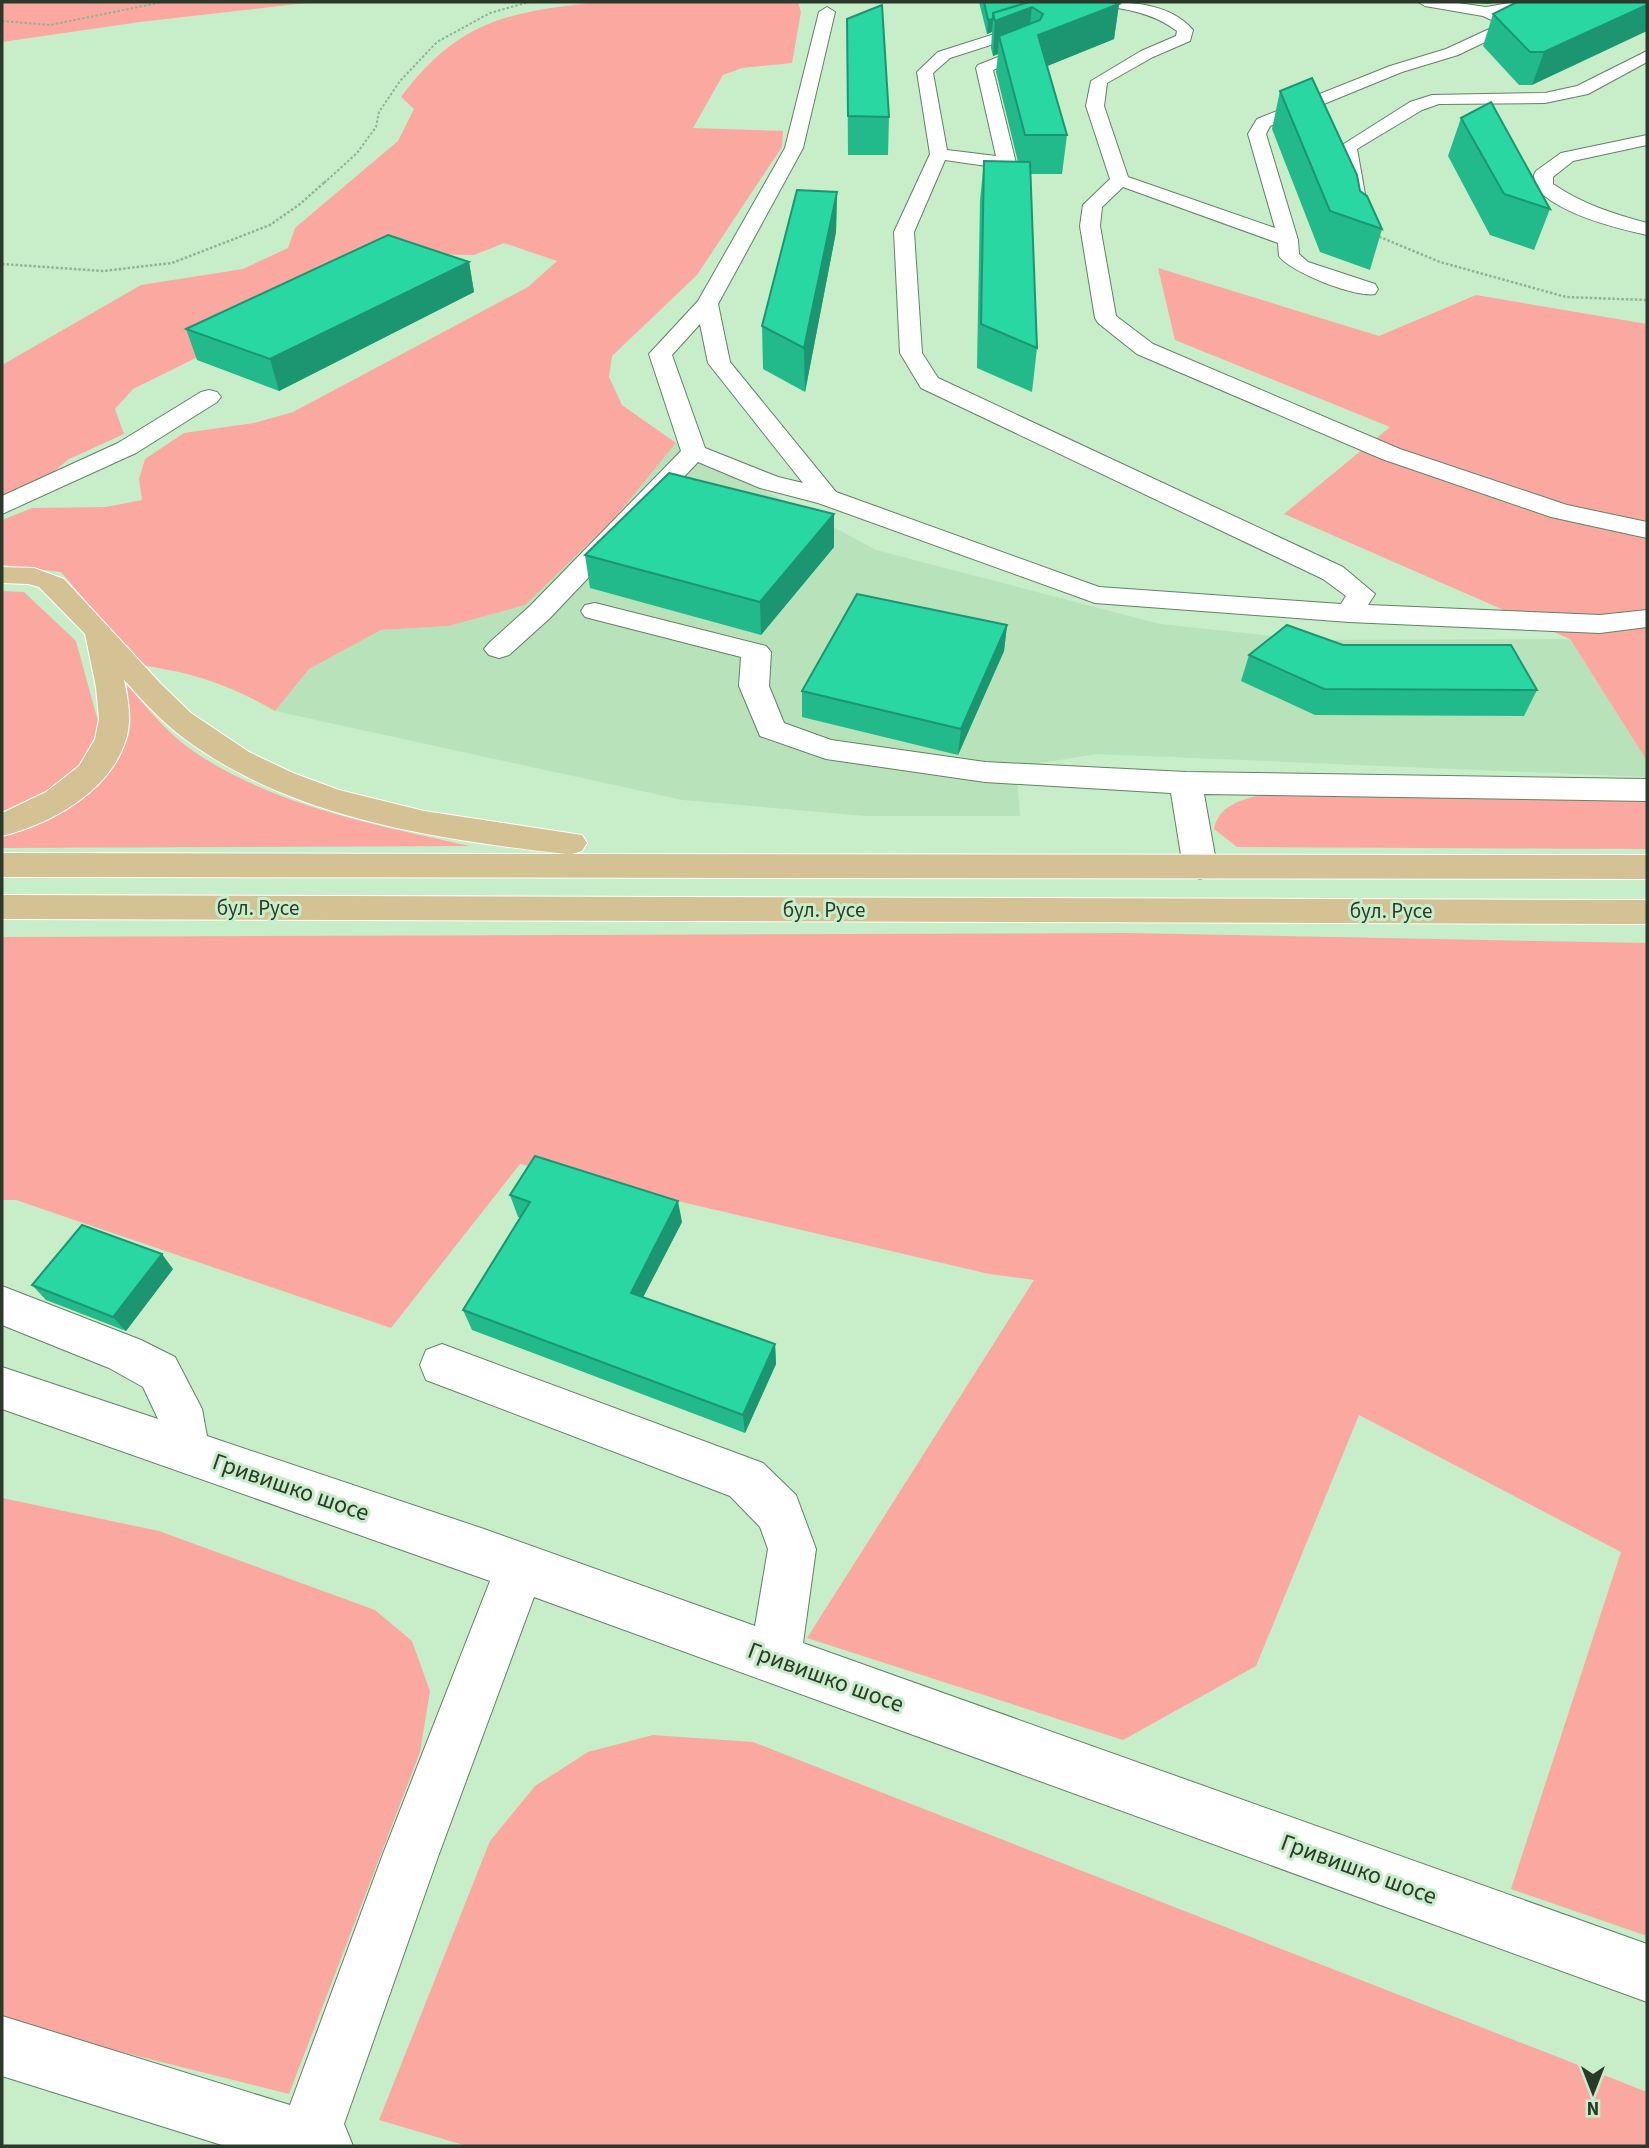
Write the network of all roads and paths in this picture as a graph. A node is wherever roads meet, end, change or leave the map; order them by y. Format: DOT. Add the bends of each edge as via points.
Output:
graph roads {
  1 [pos="163,2"];
  2 [pos="529,2"];
  3 [pos="1109,2"];
  4 [pos="1425,2"];
  5 [pos="1537,2"];
  6 [pos="830,5"];
  7 [pos="1486,12"];
  8 [pos="2,21"];
  9 [pos="1029,28"];
  10 [pos="1647,56"];
  11 [pos="1647,140"];
  12 [pos="939,154"];
  13 [pos="1120,180"];
  14 [pos="1647,229"];
  15 [pos="1361,230"];
  16 [pos="1288,240"];
  17 [pos="2,264"];
  18 [pos="1367,289"];
  19 [pos="1647,300"];
  20 [pos="707,303"];
  21 [pos="209,397"];
  22 [pos="694,452"];
  23 [pos="827,497"];
  24 [pos="2,506"];
  25 [pos="1647,530"];
  26 [pos="2,575"];
  27 [pos="595,611"];
  28 [pos="1349,613"];
  29 [pos="1647,619"];
  30 [pos="99,631"];
  31 [pos="489,639"];
  32 [pos="1186,783"];
  33 [pos="1647,790"];
  34 [pos="2,825"];
  35 [pos="2,865"];
  36 [pos="777,865"];
  37 [pos="1200,867"];
  38 [pos="1647,867"];
  39 [pos="2,908"];
  40 [pos="1647,912"];
  41 [pos="2,1305"];
  42 [pos="442,1365"];
  43 [pos="2,1388"];
  44 [pos="187,1451"];
  45 [pos="520,1568"];
  46 [pos="775,1659"];
  47 [pos="1647,1973"];
  48 [pos="2,2046"];
  49 [pos="315,2144"];
  1 -- 8 [label="path" via="50,25"];
  2 -- 17 [label="path" via="490,13 437,42 400,81 357,153 270,225 172,263 103,271"];
  3 -- 9 [label="street"];
  3 -- 13 [label="street" via="1141,7 1185,30 1184,38 1099,81 1095,106"];
  4 -- 7 [label="street"];
  5 -- 7 [label="street"];
  6 -- 20 [label="street" via="794,148"];
  7 -- 16 [label="street" via="1509,25 1452,52 1386,72 1263,123 1257,134"];
  9 -- 12 [label="street" via="944,55 925,72"];
  9 -- 12 [label="street" via="1052,41 984,68 1007,163"];
  10 -- 15 [label="street" via="1582,90 1545,97 1438,99 1416,106 1348,147"];
  11 -- 14 [label="street" via="1567,157 1543,175 1544,186 1556,196 1592,214"];
  12 -- 28 [label="street" via="904,232 911,353 929,383 1333,573 1362,594"];
  13 -- 16 [label="street"];
  13 -- 25 [label="street" via="1093,205 1090,226 1106,318 1145,349 1391,454 1560,511"];
  15 -- 19 [label="path" via="1440,262 1566,297"];
  16 -- 18 [label="street" via="1289,256 1301,266"];
  20 -- 22 [label="street" via="660,354"];
  20 -- 23 [label="street" via="719,363"];
  21 -- 24 [label="street" via="127,448"];
  22 -- 23 [label="street" via="769,483"];
  22 -- 31 [label="street" via="540,612"];
  23 -- 28 [label="street" via="1095,594"];
  26 -- 30 [label="main road" via="44,579"];
  27 -- 32 [label="street" via="756,652 754,686 771,729 826,750 985,772"];
  28 -- 29 [label="street" via="1600,624"];
  30 -- 34 [label="main road" via="112,700 110,744 79,783 24,818"];
  30 -- 36 [label="main road" via="165,708 197,733 262,772 307,790 493,835"];
  32 -- 33 [label="street"];
  32 -- 37 [label="street"];
  35 -- 36 [label="main road, бул. Русе"];
  36 -- 37 [label="main road, бул. Русе"];
  37 -- 38 [label="main road, бул. Русе"];
  39 -- 40 [label="main road, бул. Русе"];
  41 -- 44 [label="street" via="159,1372 179,1409"];
  42 -- 46 [label="street" via="746,1479 779,1512 792,1549"];
  43 -- 44 [label="street, Гривишко шосе"];
  44 -- 45 [label="street, Гривишко шосе"];
  45 -- 46 [label="street, Гривишко шосе"];
  45 -- 49 [label="street" via="338,2054"];
  46 -- 47 [label="street, Гривишко шосе"];
  48 -- 49 [label="street"];
}
